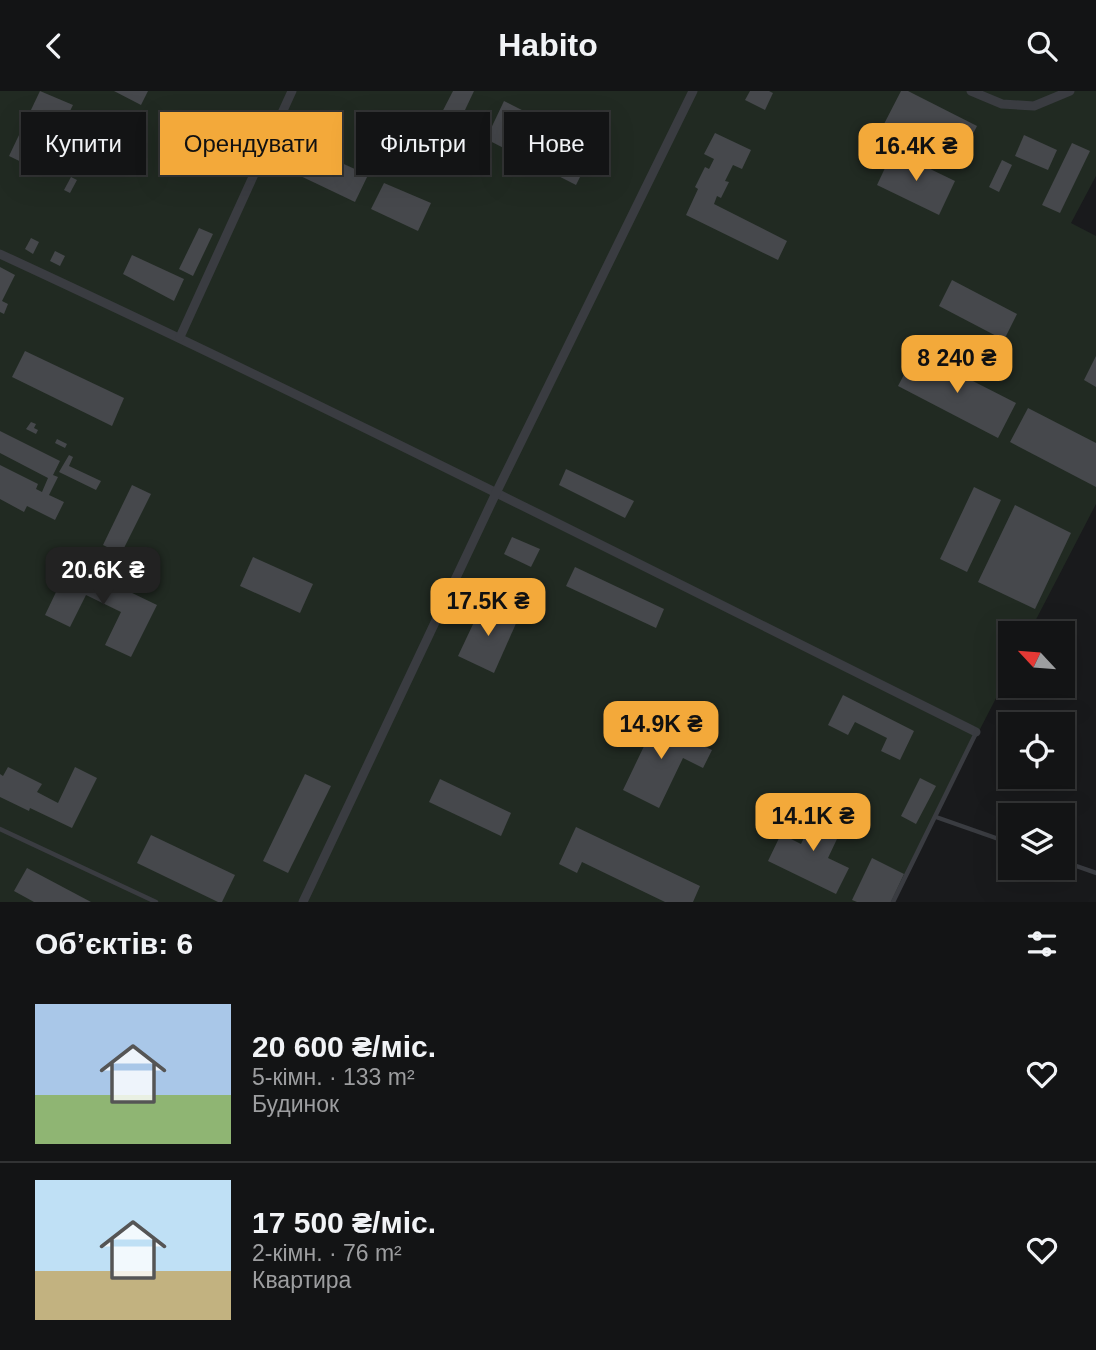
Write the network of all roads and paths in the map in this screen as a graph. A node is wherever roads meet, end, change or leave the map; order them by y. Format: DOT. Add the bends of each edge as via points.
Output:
graph roads {
  1 [pos="292,91"];
  2 [pos="694,91"];
  3 [pos="971,91"];
  4 [pos="1070,91"];
  5 [pos="0,254"];
  6 [pos="180,337"];
  7 [pos="496,493"];
  8 [pos="976,732"];
  9 [pos="936,817"];
  10 [pos="0,829"];
  11 [pos="998,839"];
  12 [pos="1075,866"];
  13 [pos="1096,873"];
  14 [pos="156,902"];
  15 [pos="303,902"];
  16 [pos="894,902"];
  1 -- 6 [label="street"];
  2 -- 7 [label="street"];
  3 -- 4 [label="street" via="1002,104 1034,106"];
  5 -- 6 [label="street"];
  6 -- 7 [label="street"];
  7 -- 8 [label="street"];
  7 -- 15 [label="street"];
  8 -- 9 [label="lane"];
  9 -- 11 [label="lane"];
  9 -- 16 [label="lane"];
  10 -- 14 [label="lane"];
  12 -- 13 [label="lane"];
}
